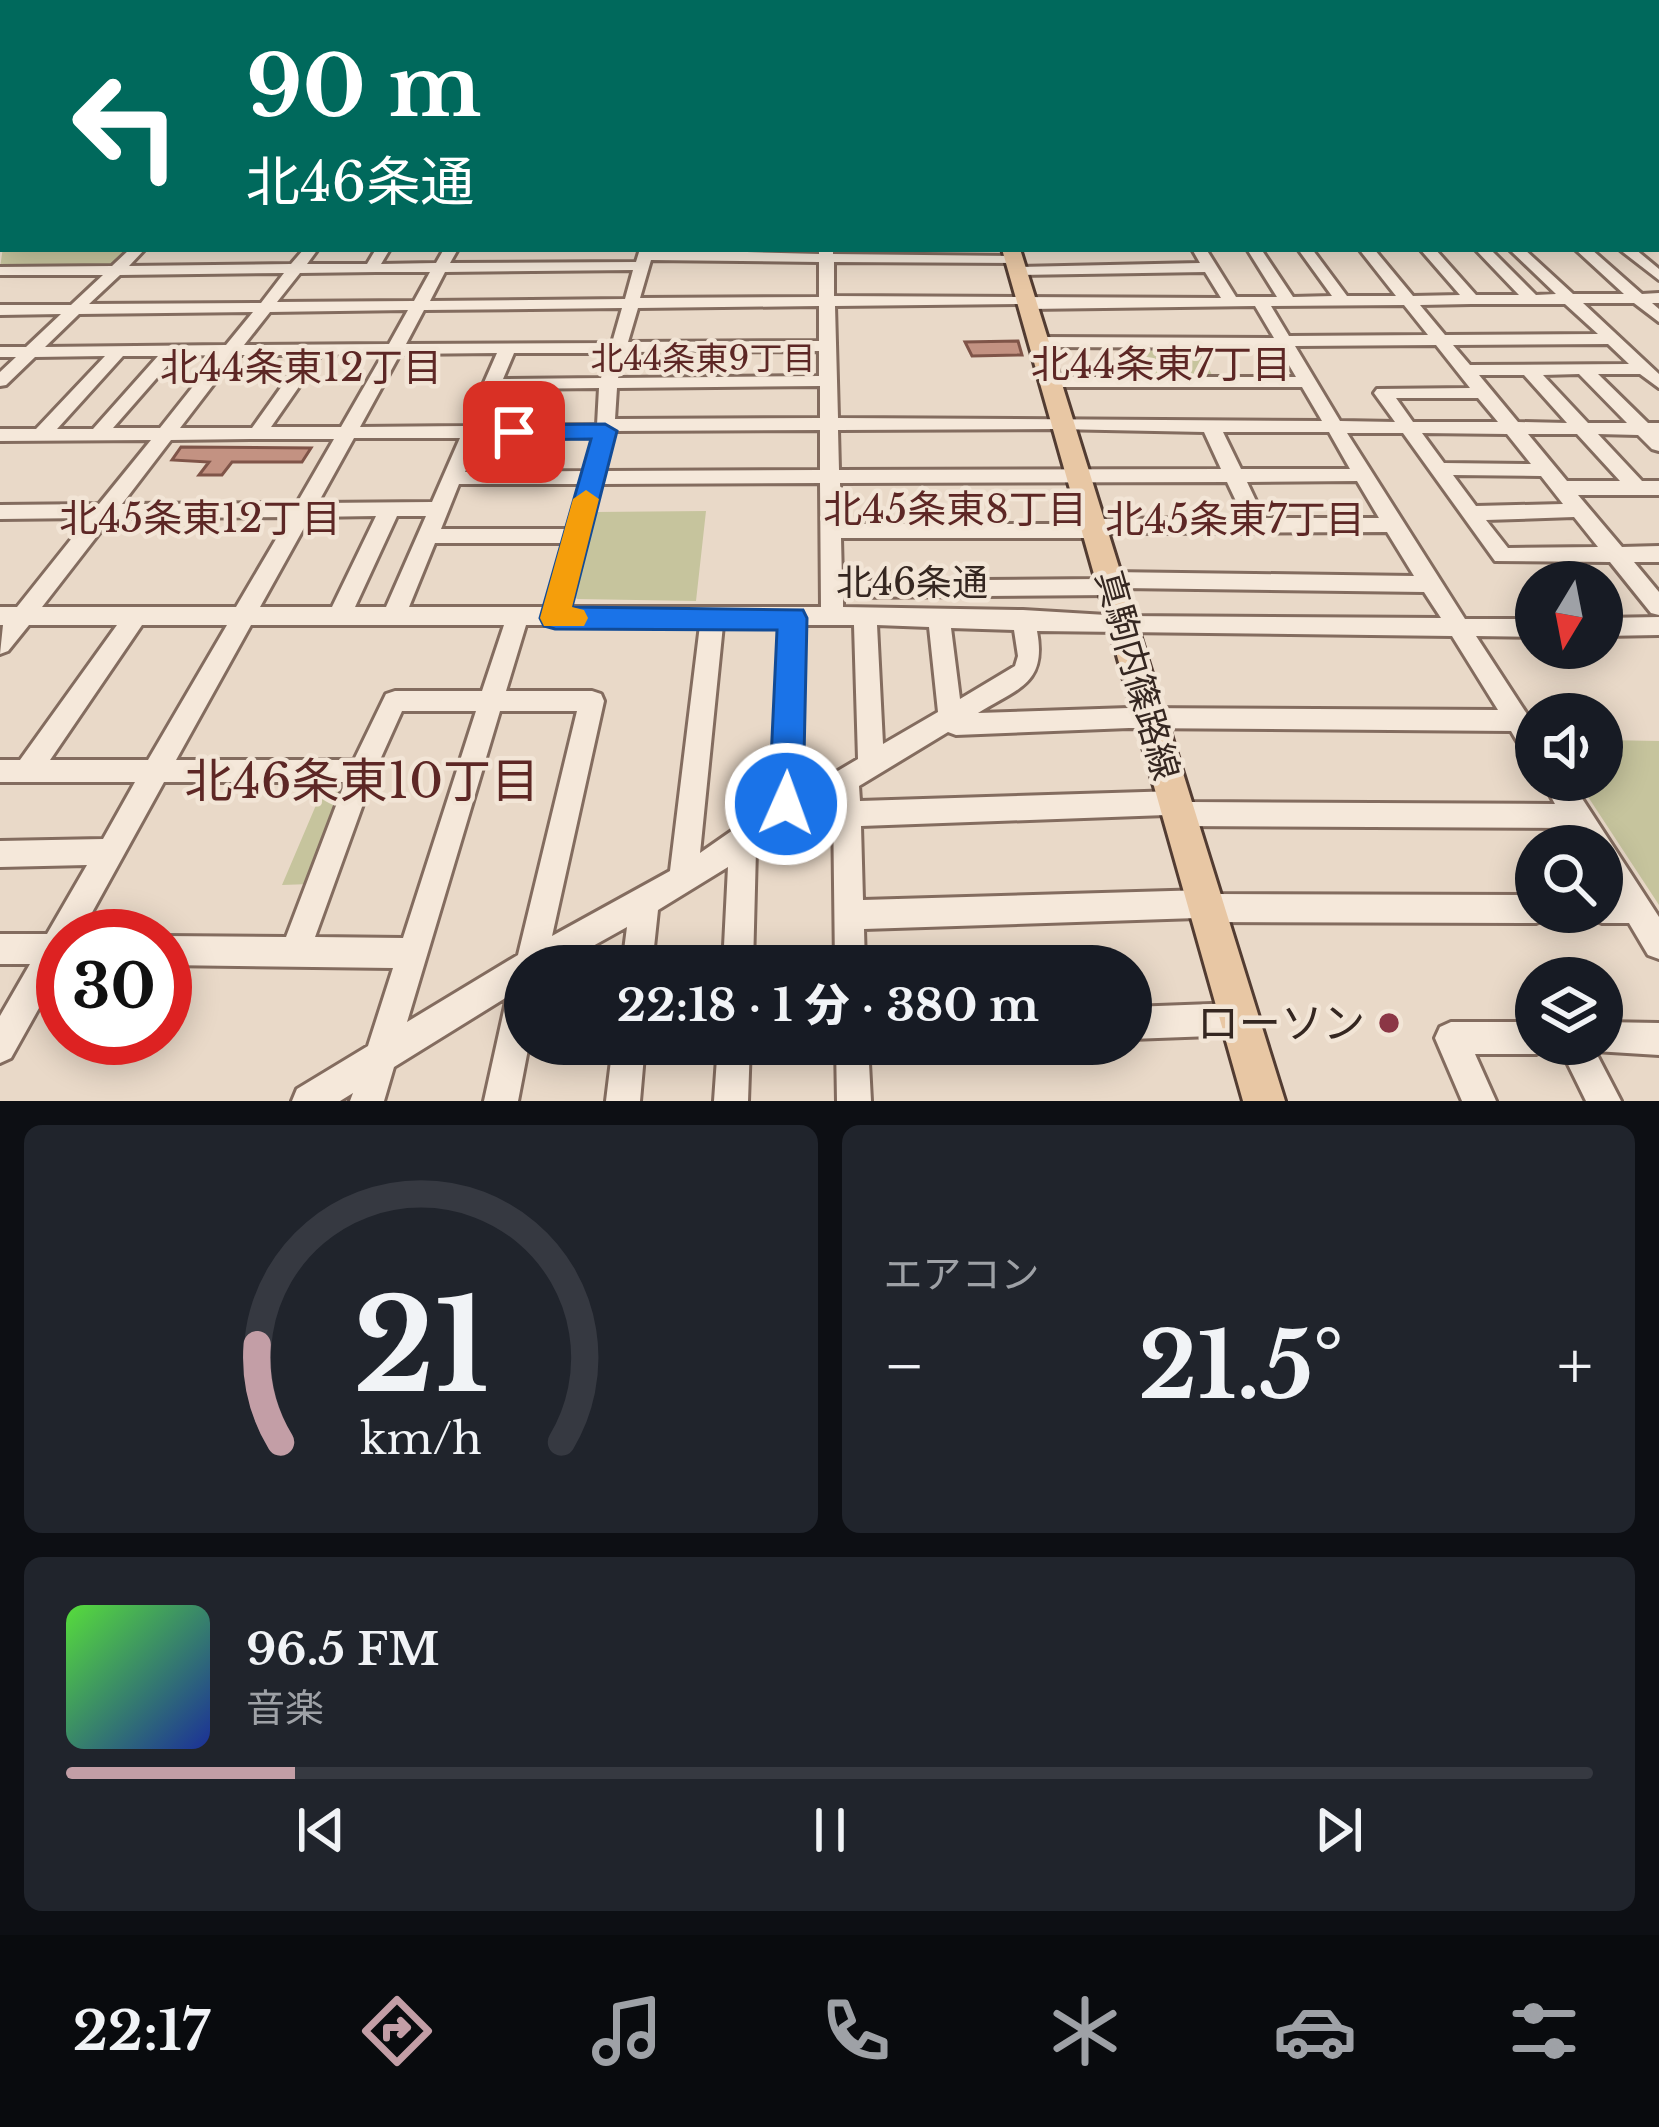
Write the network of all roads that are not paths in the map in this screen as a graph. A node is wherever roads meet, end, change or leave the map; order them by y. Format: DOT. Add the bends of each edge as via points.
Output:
graph roads {
  1 [pos="250,0"];
  2 [pos="286,0"];
  3 [pos="438,0"];
  4 [pos="470,0"];
  5 [pos="135,252"];
  6 [pos="309,252"];
  7 [pos="381,252"];
  8 [pos="584,252"];
  9 [pos="1082,252"];
  10 [pos="1139,252"];
  11 [pos="1201,252"];
  12 [pos="1256,252"];
  13 [pos="1307,252"];
  14 [pos="1368,252"];
  15 [pos="1429,252"];
  16 [pos="1485,252"];
  17 [pos="1519,252"];
  18 [pos="1585,252"];
  19 [pos="1630,252"];
  20 [pos="826,253"];
  21 [pos="877,254"];
  22 [pos="955,254"];
  23 [pos="644,257"];
  24 [pos="446,259"];
  25 [pos="1015,260"];
  26 [pos="578,267"];
  27 [pos="1210,267"];
  28 [pos="1147,268"];
  29 [pos="1089,269"];
  30 [pos="370,270"];
  31 [pos="115,271"];
  32 [pos="294,271"];
  33 [pos="0,272"];
  34 [pos="1659,276"];
  35 [pos="1637,298"];
  36 [pos="1659,298"];
  37 [pos="1569,299"];
  38 [pos="1408,300"];
  39 [pos="1533,300"];
  40 [pos="1343,301"];
  41 [pos="1472,301"];
  42 [pos="826,302"];
  43 [pos="1028,302"];
  44 [pos="1289,302"];
  45 [pos="1232,303"];
  46 [pos="1261,303"];
  47 [pos="630,306"];
  48 [pos="417,309"];
  49 [pos="0,310"];
  50 [pos="74,310"];
  51 [pos="263,310"];
  52 [pos="1659,317"];
  53 [pos="1442,339"];
  54 [pos="1612,339"];
  55 [pos="1040,342"];
  56 [pos="1284,342"];
  57 [pos="829,346"];
  58 [pos="619,348"];
  59 [pos="507,349"];
  60 [pos="394,350"];
  61 [pos="315,351"];
  62 [pos="0,352"];
  63 [pos="31,352"];
  64 [pos="118,352"];
  65 [pos="170,352"];
  66 [pos="230,352"];
  67 [pos="1583,369"];
  68 [pos="1643,369"];
  69 [pos="1467,370"];
  70 [pos="1529,370"];
  71 [pos="0,381"];
  72 [pos="829,381"];
  73 [pos="1050,382"];
  74 [pos="1309,382"];
  75 [pos="1659,383"];
  76 [pos="492,384"];
  77 [pos="608,384"];
  78 [pos="1485,392"];
  79 [pos="830,424"];
  80 [pos="1064,424"];
  81 [pos="1333,425"];
  82 [pos="1211,426"];
  83 [pos="1406,426"];
  84 [pos="1512,427"];
  85 [pos="605,428"];
  86 [pos="1582,429"];
  87 [pos="1651,429"];
  88 [pos="470,433"];
  89 [pos="98,434"];
  90 [pos="165,434"];
  91 [pos="0,435"];
  92 [pos="40,435"];
  93 [pos="256,435"];
  94 [pos="345,435"];
  95 [pos="1659,445"];
  96 [pos="1438,469"];
  97 [pos="1547,470"];
  98 [pos="830,476"];
  99 [pos="1233,476"];
  100 [pos="1364,476"];
  101 [pos="592,477"];
  102 [pos="451,478"];
  103 [pos="1079,478"];
  104 [pos="1562,488"];
  105 [pos="1648,488"];
  106 [pos="303,509"];
  107 [pos="390,509"];
  108 [pos="438,509"];
  109 [pos="1580,510"];
  110 [pos="106,511"];
  111 [pos="0,512"];
  112 [pos="1470,513"];
  113 [pos="1393,525"];
  114 [pos="1258,527"];
  115 [pos="1095,529"];
  116 [pos="830,531"];
  117 [pos="427,536"];
  118 [pos="576,536"];
  119 [pos="1616,554"];
  120 [pos="1659,554"];
  121 [pos="1111,583"];
  122 [pos="1431,584"];
  123 [pos="831,589"];
  124 [pos="1659,607"];
  125 [pos="11,615"];
  126 [pos="865,616"];
  127 [pos="243,617"];
  128 [pos="339,617"];
  129 [pos="134,618"];
  130 [pos="393,618"];
  131 [pos="517,618"];
  132 [pos="555,618"];
  133 [pos="712,618"];
  134 [pos="793,618"];
  135 [pos="832,618"];
  136 [pos="939,619"];
  137 [pos="1023,619"];
  138 [pos="1123,626"];
  139 [pos="1659,626"];
  140 [pos="1623,627"];
  141 [pos="1515,628"];
  142 [pos="1462,629"];
  143 [pos="0,644"];
  144 [pos="490,700"];
  145 [pos="1515,716"];
  146 [pos="952,718"];
  147 [pos="1149,718"];
  148 [pos="1515,721"];
  149 [pos="871,763"];
  150 [pos="155,770"];
  151 [pos="14,771"];
  152 [pos="362,771"];
  153 [pos="846,780"];
  154 [pos="1568,801"];
  155 [pos="1177,808"];
  156 [pos="785,814"];
  157 [pos="848,814"];
  158 [pos="1578,816"];
  159 [pos="1584,825"];
  160 [pos="743,839"];
  161 [pos="107,852"];
  162 [pos="0,854"];
  163 [pos="683,878"];
  164 [pos="1623,887"];
  165 [pos="644,902"];
  166 [pos="1206,906"];
  167 [pos="1515,908"];
  168 [pos="78,909"];
  169 [pos="1623,909"];
  170 [pos="1637,909"];
  171 [pos="849,915"];
  172 [pos="1659,944"];
  173 [pos="534,945"];
  174 [pos="571,945"];
  175 [pos="640,945"];
  176 [pos="739,945"];
  177 [pos="850,945"];
  178 [pos="0,949"];
  179 [pos="36,949"];
  180 [pos="192,950"];
  181 [pos="295,952"];
  182 [pos="412,953"];
  183 [pos="504,984"];
  184 [pos="36,985"];
  185 [pos="1240,1019"];
  186 [pos="1152,1022"];
  187 [pos="1515,1038"];
  188 [pos="1623,1038"];
  189 [pos="1659,1039"];
  190 [pos="0,1047"];
  191 [pos="379,1060"];
  192 [pos="508,1065"];
  193 [pos="627,1065"];
  194 [pos="733,1065"];
  195 [pos="853,1065"];
  196 [pos="1585,1065"];
  197 [pos="309,1101"];
  198 [pos="367,1101"];
  199 [pos="500,1101"];
  200 [pos="623,1101"];
  201 [pos="731,1101"];
  202 [pos="854,1101"];
  203 [pos="1264,1101"];
  204 [pos="1479,1101"];
  205 [pos="1604,1101"];
  1 -- 2 [label="street"];
  3 -- 4 [label="street"];
  5 -- 31 [label="street"];
  6 -- 32 [label="street"];
  7 -- 30 [label="street"];
  8 -- 26 [label="street"];
  9 -- 29 [label="street"];
  10 -- 28 [label="street"];
  11 -- 27 [label="street"];
  12 -- 44 [label="street"];
  13 -- 40 [label="street"];
  14 -- 38 [label="street"];
  15 -- 41 [label="street"];
  16 -- 39 [label="street"];
  17 -- 37 [label="street"];
  18 -- 35 [label="street"];
  19 -- 34 [label="street"];
  20 -- 21 [label="street"];
  20 -- 23 [label="street"];
  20 -- 42 [label="street"];
  21 -- 22 [label="street"];
  22 -- 25 [label="street"];
  23 -- 26 [label="street"];
  23 -- 47 [label="street"];
  24 -- 26 [label="street"];
  24 -- 30 [label="street"];
  24 -- 48 [label="street"];
  25 -- 29 [label="street"];
  25 -- 43 [label="main road, 真駒内篠路線"];
  27 -- 28 [label="street"];
  27 -- 45 [label="street"];
  28 -- 29 [label="street"];
  30 -- 32 [label="street"];
  31 -- 32 [label="street"];
  31 -- 33 [label="street"];
  31 -- 50 [label="street"];
  32 -- 51 [label="street"];
  35 -- 36 [label="street"];
  35 -- 37 [label="street"];
  35 -- 52 [label="street"];
  37 -- 39 [label="street"];
  37 -- 54 [label="street"];
  38 -- 40 [label="street"];
  38 -- 41 [label="street"];
  38 -- 53 [label="street"];
  39 -- 41 [label="street"];
  40 -- 44 [label="street"];
  42 -- 43 [label="street"];
  42 -- 47 [label="street"];
  42 -- 57 [label="street"];
  43 -- 45 [label="street"];
  43 -- 55 [label="main road, 真駒内篠路線"];
  44 -- 46 [label="street"];
  45 -- 46 [label="street"];
  46 -- 56 [label="street"];
  47 -- 48 [label="street"];
  47 -- 58 [label="street"];
  48 -- 51 [label="street"];
  48 -- 60 [label="street"];
  49 -- 50 [label="street"];
  50 -- 51 [label="street"];
  50 -- 63 [label="street"];
  51 -- 66 [label="street"];
  53 -- 54 [label="street"];
  53 -- 56 [label="street"];
  53 -- 69 [label="street"];
  54 -- 68 [label="street"];
  55 -- 56 [label="street"];
  55 -- 73 [label="main road, 真駒内篠路線"];
  56 -- 74 [label="street"];
  57 -- 58 [label="street"];
  57 -- 72 [label="street"];
  58 -- 59 [label="street"];
  58 -- 77 [label="street"];
  59 -- 60 [label="street"];
  59 -- 76 [label="street"];
  60 -- 61 [label="street"];
  60 -- 94 [label="street"];
  61 -- 66 [label="street"];
  61 -- 93 [label="street"];
  62 -- 63 [label="street"];
  63 -- 64 [label="street"];
  63 -- 71 [label="street"];
  64 -- 65 [label="street"];
  64 -- 92 [label="street"];
  65 -- 66 [label="street"];
  65 -- 89 [label="street"];
  66 -- 90 [label="street"];
  67 -- 68 [label="street"];
  67 -- 70 [label="street"];
  67 -- 87 [label="street"];
  68 -- 75 [label="street"];
  69 -- 70 [label="street"];
  69 -- 78 [label="street"];
  70 -- 86 [label="street"];
  72 -- 77 [label="street"];
  72 -- 79 [label="street"];
  73 -- 74 [label="street"];
  73 -- 80 [label="main road, 真駒内篠路線"];
  74 -- 81 [label="street"];
  76 -- 77 [label="street"];
  76 -- 88 [label="street"];
  77 -- 85 [label="street"];
  78 -- 83 [label="street" via="1382,393"];
  78 -- 84 [label="street"];
  79 -- 80 [label="street"];
  79 -- 85 [label="street"];
  79 -- 98 [label="street"];
  80 -- 82 [label="street"];
  80 -- 103 [label="main road, 真駒内篠路線"];
  81 -- 82 [label="street"];
  81 -- 83 [label="street"];
  81 -- 100 [label="street"];
  82 -- 99 [label="street"];
  83 -- 84 [label="street"];
  83 -- 96 [label="street"];
  84 -- 86 [label="street"];
  84 -- 97 [label="street"];
  85 -- 88 [label="street"];
  85 -- 101 [label="street"];
  86 -- 87 [label="street"];
  86 -- 105 [label="street"];
  87 -- 95 [label="street"];
  88 -- 94 [label="street"];
  88 -- 102 [label="street"];
  89 -- 90 [label="street"];
  89 -- 92 [label="street"];
  90 -- 93 [label="street"];
  90 -- 110 [label="street"];
  91 -- 92 [label="street"];
  93 -- 94 [label="street"];
  94 -- 106 [label="street"];
  96 -- 97 [label="street"];
  96 -- 112 [label="street"];
  97 -- 104 [label="street"];
  98 -- 101 [label="street"];
  98 -- 103 [label="street"];
  98 -- 116 [label="street"];
  99 -- 100 [label="street"];
  99 -- 103 [label="street"];
  99 -- 114 [label="street"];
  100 -- 113 [label="street"];
  101 -- 102 [label="street"];
  101 -- 118 [label="street"];
  102 -- 108 [label="street"];
  103 -- 115 [label="main road, 真駒内篠路線"];
  104 -- 105 [label="street"];
  104 -- 109 [label="street"];
  106 -- 107 [label="street"];
  106 -- 110 [label="street"];
  106 -- 127 [label="street"];
  107 -- 108 [label="street"];
  107 -- 128 [label="street"];
  108 -- 117 [label="street"];
  109 -- 112 [label="street"];
  109 -- 119 [label="street"];
  110 -- 111 [label="street"];
  110 -- 125 [label="street"];
  112 -- 119 [label="street" via="1502,556"];
  113 -- 114 [label="street"];
  113 -- 122 [label="street"];
  114 -- 115 [label="street"];
  115 -- 116 [label="street"];
  115 -- 121 [label="main road, 真駒内篠路線"];
  116 -- 123 [label="street"];
  117 -- 118 [label="street"];
  117 -- 130 [label="street"];
  118 -- 132 [label="street"];
  119 -- 120 [label="street"];
  119 -- 124 [label="street"];
  121 -- 122 [label="street"];
  121 -- 123 [label="street"];
  121 -- 138 [label="main road, 真駒内篠路線"];
  122 -- 142 [label="street"];
  123 -- 135 [label="street"];
  125 -- 129 [label="street, 北46条通"];
  125 -- 143 [label="street"];
  126 -- 135 [label="street, 北46条通"];
  126 -- 136 [label="street, 北46条通"];
  126 -- 149 [label="street"];
  127 -- 128 [label="street, 北46条通"];
  127 -- 129 [label="street, 北46条通"];
  127 -- 150 [label="street"];
  128 -- 130 [label="street, 北46条通"];
  129 -- 151 [label="street"];
  130 -- 131 [label="street, 北46条通"];
  131 -- 132 [label="street, 北46条通"];
  131 -- 144 [label="street"];
  132 -- 133 [label="street, 北46条通"];
  133 -- 134 [label="street, 北46条通"];
  133 -- 163 [label="street"];
  134 -- 135 [label="street, 北46条通"];
  134 -- 156 [label="street"];
  136 -- 137 [label="street, 北46条通"];
  136 -- 146 [label="street"];
  137 -- 138 [label="street, 北46条通"];
  137 -- 146 [label="street" via="1030,656 1024,672"];
  138 -- 142 [label="street, 北46条通"];
  138 -- 147 [label="main road, 真駒内篠路線"];
  139 -- 140 [label="street"];
  141 -- 142 [label="street, 北46条通"];
  142 -- 145 [label="street"];
  144 -- 152 [label="street" via="394,701"];
  144 -- 173 [label="street" via="592,701"];
  144 -- 182 [label="street"];
  146 -- 147 [label="street"];
  146 -- 149 [label="street"];
  147 -- 148 [label="street"];
  147 -- 155 [label="main road, 真駒内篠路線"];
  149 -- 153 [label="street"];
  150 -- 151 [label="street"];
  150 -- 152 [label="street"];
  150 -- 161 [label="street"];
  152 -- 181 [label="street"];
  153 -- 156 [label="street"];
  153 -- 157 [label="street"];
  154 -- 158 [label="street"];
  155 -- 157 [label="street"];
  155 -- 158 [label="street"];
  155 -- 166 [label="main road, 真駒内篠路線"];
  156 -- 160 [label="street"];
  157 -- 171 [label="street"];
  158 -- 159 [label="street"];
  160 -- 163 [label="street"];
  160 -- 176 [label="street"];
  161 -- 162 [label="street"];
  161 -- 168 [label="street"];
  163 -- 165 [label="street"];
  164 -- 170 [label="street"];
  165 -- 174 [label="street"];
  165 -- 175 [label="street"];
  166 -- 167 [label="street"];
  166 -- 171 [label="street"];
  166 -- 185 [label="main road, 真駒内篠路線"];
  169 -- 170 [label="street"];
  170 -- 172 [label="street"];
  171 -- 177 [label="street"];
  178 -- 179 [label="street"];
  180 -- 181 [label="street"];
  181 -- 182 [label="street"];
  182 -- 191 [label="street"];
  183 -- 191 [label="street"];
  184 -- 190 [label="street"];
  185 -- 186 [label="street"];
  185 -- 203 [label="main road, 真駒内篠路線"];
  187 -- 204 [label="street" via="1451,1037"];
  188 -- 189 [label="street"];
  191 -- 197 [label="street"];
  191 -- 198 [label="street"];
  192 -- 199 [label="street"];
  193 -- 200 [label="street"];
  194 -- 201 [label="street"];
  195 -- 202 [label="street"];
  196 -- 205 [label="street"];
}
